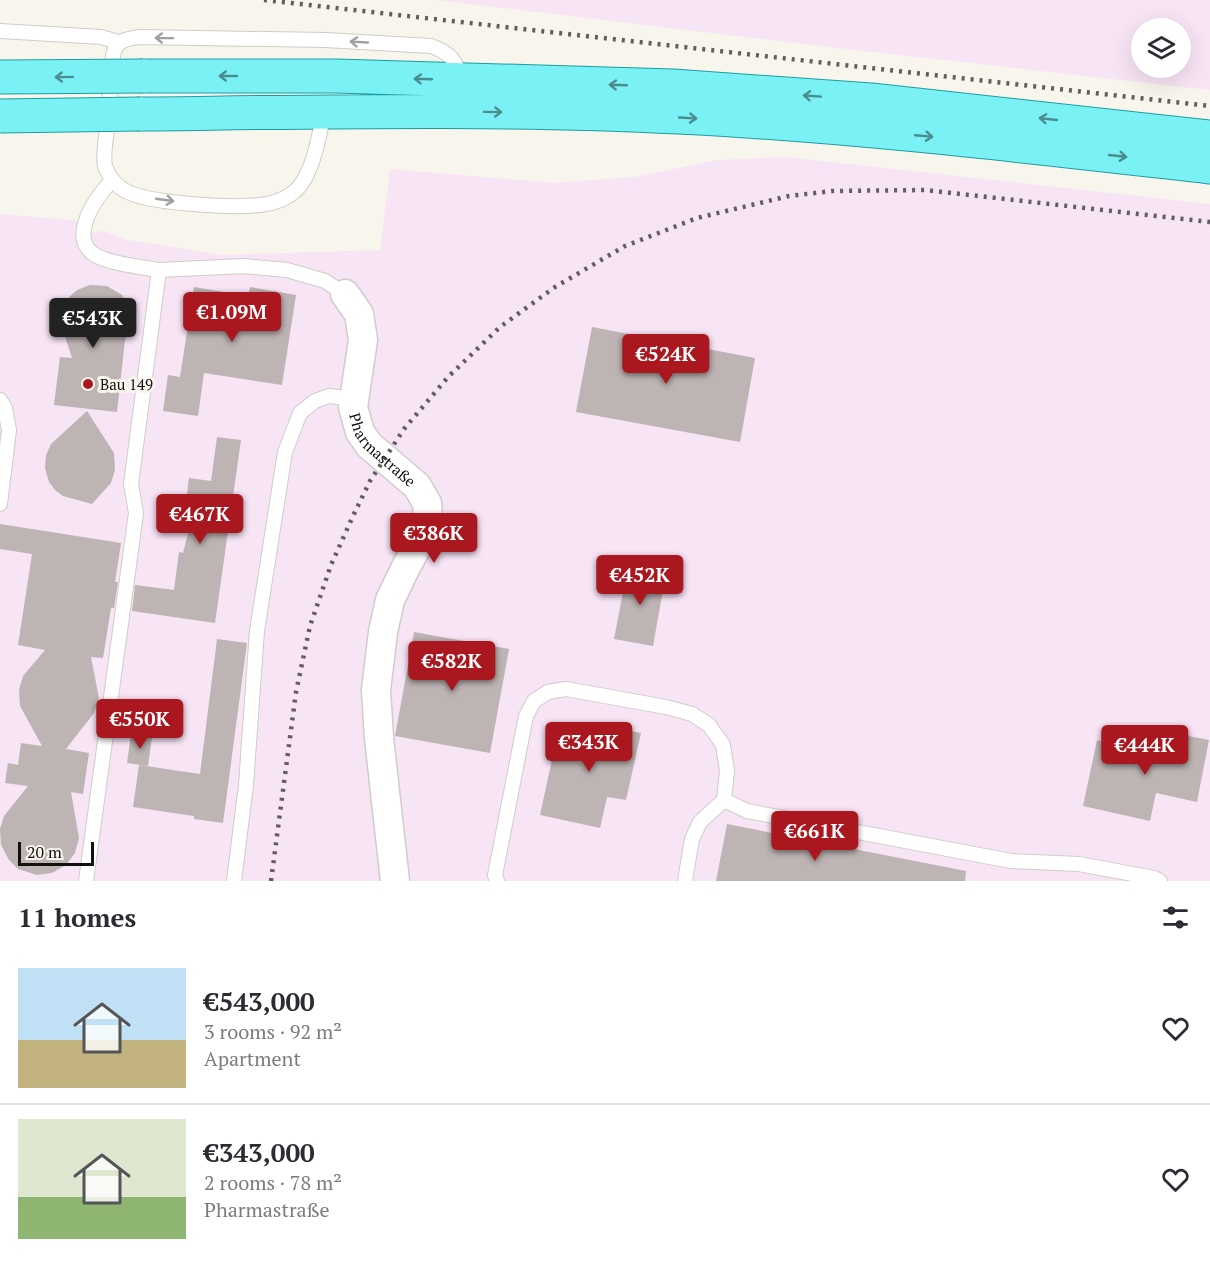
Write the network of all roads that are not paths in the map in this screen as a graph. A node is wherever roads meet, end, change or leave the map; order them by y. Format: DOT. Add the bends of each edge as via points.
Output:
graph roads {
  1 [pos="0,31"];
  2 [pos="118,42"];
  3 [pos="0,77"];
  4 [pos="462,80"];
  5 [pos="324,112"];
  6 [pos="0,116"];
  7 [pos="1210,137"];
  8 [pos="1210,166"];
  9 [pos="112,180"];
  10 [pos="159,270"];
  11 [pos="345,294"];
  12 [pos="355,399"];
  13 [pos="0,400"];
  14 [pos="0,504"];
  15 [pos="724,800"];
  16 [pos="86,881"];
  17 [pos="234,881"];
  18 [pos="395,881"];
  19 [pos="497,881"];
  20 [pos="685,881"];
  21 [pos="1160,881"];
  1 -- 2 [label="lane" via="101,36"];
  4 -- 2 [label="lane, one-way" via="451,57 431,46 140,37"];
  2 -- 9 [label="lane" via="113,56 105,149 105,167"];
  4 -- 3 [label="main road, one-way, bridge" via="336,76"];
  7 -- 4 [label="main road, one-way" via="860,99 673,86"];
  5 -- 6 [label="main road, bridge"];
  5 -- 8 [label="main road, one-way" via="677,117 994,142"];
  9 -- 5 [label="lane, one-way" via="124,191 160,200 238,206 284,199 304,179 315,153"];
  9 -- 10 [label="lane" via="92,206 85,224 84,245 103,259"];
  10 -- 11 [label="lane" via="243,266 287,270 325,281"];
  10 -- 16 [label="lane" via="131,484 136,513"];
  11 -- 12 [label="street, Pharmastraße" via="359,314 363,340"];
  12 -- 17 [label="lane" via="329,396 315,401 300,413 285,452 257,631 246,785"];
  12 -- 18 [label="street, Pharmastraße" via="353,407 360,432 369,446 417,486 427,503 428,520 423,535 390,600 376,690"];
  13 -- 14 [label="lane" via="9,430"];
  15 -- 19 [label="lane" via="727,771 723,745 709,724 692,714 666,707 566,689 548,692 534,701 526,716 495,875"];
  15 -- 20 [label="lane" via="700,822 692,839"];
  15 -- 21 [label="lane" via="747,812 1011,861 1079,864"];
}
